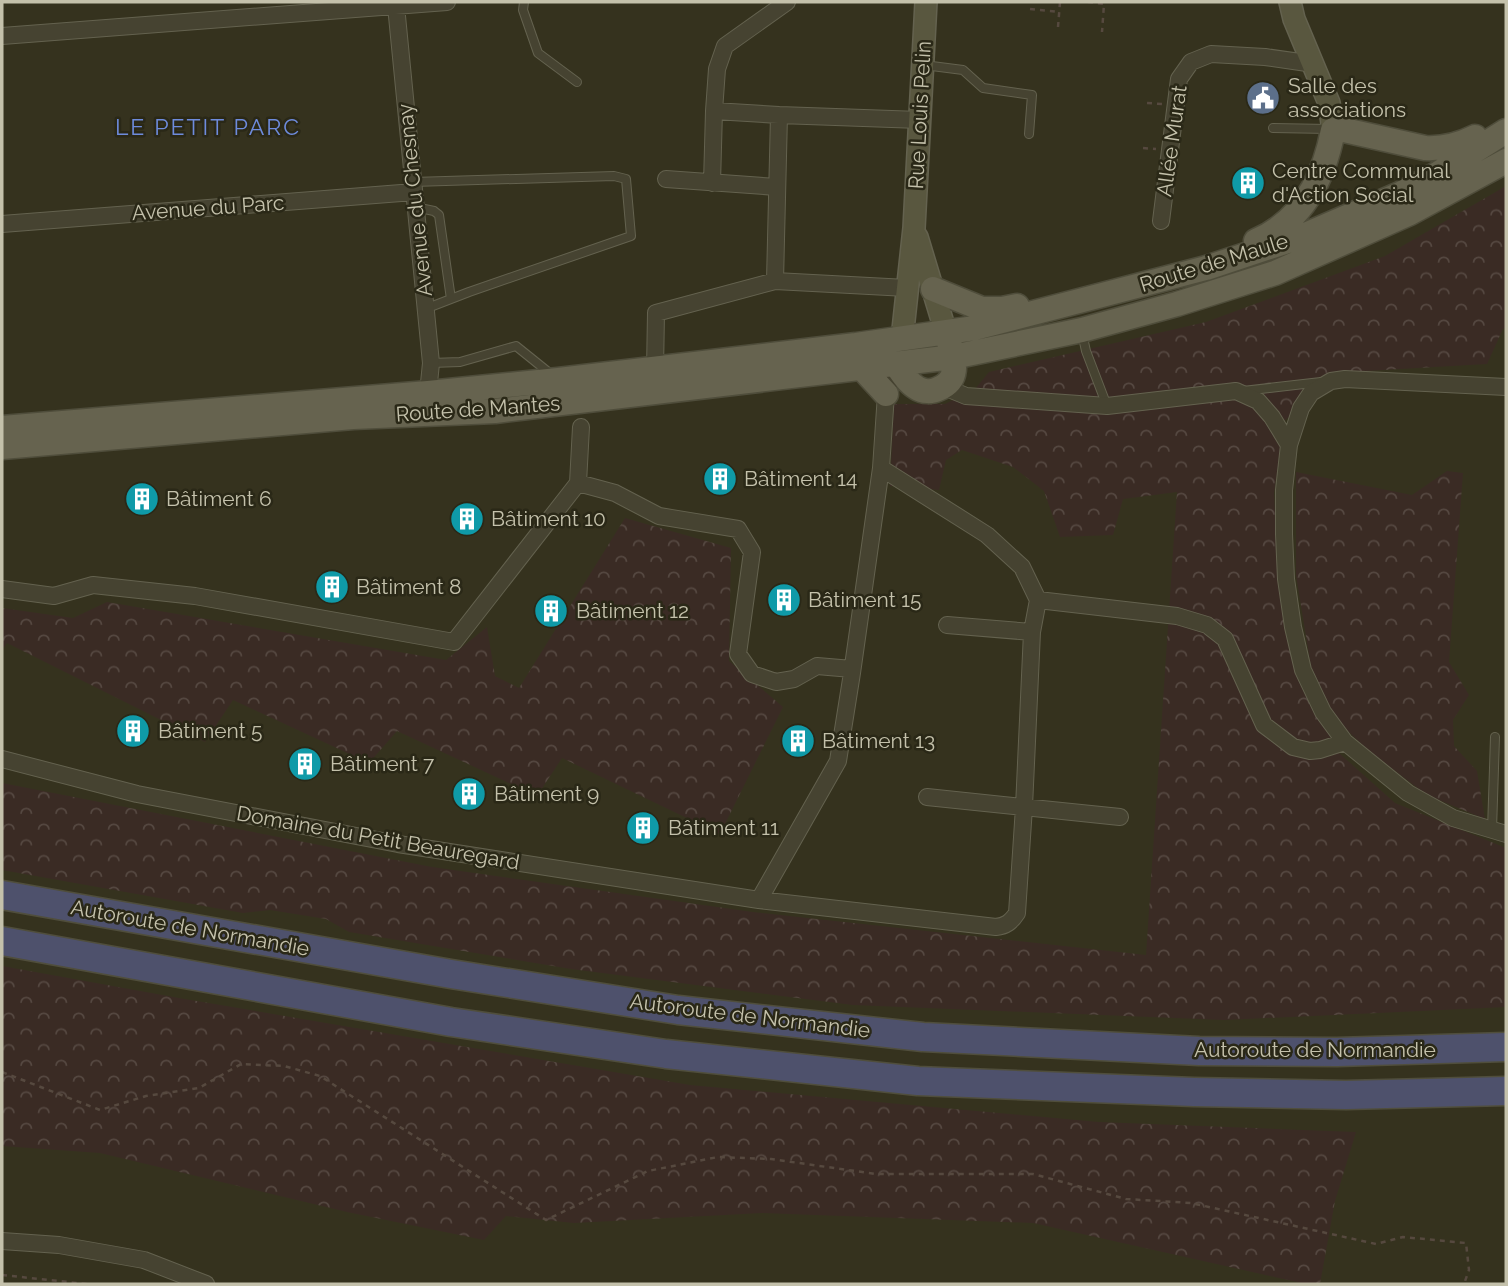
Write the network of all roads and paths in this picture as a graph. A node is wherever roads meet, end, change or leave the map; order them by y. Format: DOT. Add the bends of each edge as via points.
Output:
graph roads {
  1 [pos="447,2"];
  2 [pos="524,2"];
  3 [pos="787,2"];
  4 [pos="926,2"];
  5 [pos="1060,2"];
  6 [pos="1088,2"];
  7 [pos="1290,2"];
  8 [pos="1104,3"];
  9 [pos="396,6"];
  10 [pos="1030,9"];
  11 [pos="1059,12"];
  12 [pos="1058,27"];
  13 [pos="1101,32"];
  14 [pos="2,36"];
  15 [pos="923,64"];
  16 [pos="1314,64"];
  17 [pos="577,82"];
  18 [pos="714,111"];
  19 [pos="779,115"];
  20 [pos="1506,119"];
  21 [pos="920,120"];
  22 [pos="1273,128"];
  23 [pos="1333,130"];
  24 [pos="1506,131"];
  25 [pos="1029,134"];
  26 [pos="1506,161"];
  27 [pos="666,179"];
  28 [pos="712,183"];
  29 [pos="777,187"];
  30 [pos="414,194"];
  31 [pos="1161,221"];
  32 [pos="2,224"];
  33 [pos="914,228"];
  34 [pos="1206,268"];
  35 [pos="775,281"];
  36 [pos="907,288"];
  37 [pos="933,289"];
  38 [pos="451,299"];
  39 [pos="1054,308"];
  40 [pos="425,309"];
  41 [pos="1082,330"];
  42 [pos="946,333"];
  43 [pos="902,339"];
  44 [pos="953,357"];
  45 [pos="431,363"];
  46 [pos="895,363"];
  47 [pos="862,368"];
  48 [pos="655,370"];
  49 [pos="558,380"];
  50 [pos="1331,381"];
  51 [pos="944,387"];
  52 [pos="1506,387"];
  53 [pos="1236,391"];
  54 [pos="428,393"];
  55 [pos="886,394"];
  56 [pos="1107,406"];
  57 [pos="581,427"];
  58 [pos="2,428"];
  59 [pos="1289,445"];
  60 [pos="2,447"];
  61 [pos="880,468"];
  62 [pos="578,483"];
  63 [pos="2,589"];
  64 [pos="1038,600"];
  65 [pos="947,625"];
  66 [pos="1032,632"];
  67 [pos="852,669"];
  68 [pos="1495,737"];
  69 [pos="1345,742"];
  70 [pos="2,759"];
  71 [pos="927,797"];
  72 [pos="1024,807"];
  73 [pos="1120,817"];
  74 [pos="1499,832"];
  75 [pos="2,895"];
  76 [pos="759,900"];
  77 [pos="2,941"];
  78 [pos="1506,1047"];
  79 [pos="2,1072"];
  80 [pos="1506,1091"];
  81 [pos="2,1241"];
  82 [pos="2,1275"];
  83 [pos="87,1284"];
  84 [pos="206,1284"];
  85 [pos="1464,1284"];
  1 -- 9 [label="street"];
  2 -- 17 [label="lane" via="538,53"];
  3 -- 18 [label="street" via="724,46"];
  4 -- 15 [label="street, Rue Louis Pelin"];
  5 -- 11 [label="path"];
  6 -- 8 [label="path"];
  7 -- 16 [label="street"];
  8 -- 13 [label="path"];
  9 -- 14 [label="street"];
  9 -- 30 [label="street, Avenue du Chesnay"];
  10 -- 11 [label="path"];
  11 -- 12 [label="path"];
  15 -- 21 [label="street, Rue Louis Pelin"];
  15 -- 25 [label="lane" via="963,71 982,88 1032,95"];
  16 -- 23 [label="street" via="1329,103"];
  16 -- 31 [label="street, Allée Murat" via="1211,54 1191,62 1179,79"];
  18 -- 19 [label="street"];
  18 -- 28 [label="street"];
  19 -- 21 [label="street"];
  19 -- 29 [label="street"];
  20 -- 23 [label="main road" via="1463,143 1435,149"];
  21 -- 33 [label="street, Rue Louis Pelin"];
  22 -- 23 [label="lane"];
  23 -- 34 [label="main road" via="1319,177 1299,211 1278,230"];
  24 -- 34 [label="main road, Route de Maule" via="1400,194 1303,236"];
  26 -- 41 [label="main road, Route de Maule" via="1410,213 1275,272"];
  27 -- 28 [label="street"];
  28 -- 29 [label="street"];
  29 -- 35 [label="street"];
  30 -- 32 [label="street, Avenue du Parc"];
  30 -- 38 [label="lane" via="439,215"];
  30 -- 38 [label="lane" via="626,179 631,236"];
  30 -- 40 [label="street, Avenue du Chesnay"];
  33 -- 36 [label="street, Rue Louis Pelin"];
  33 -- 37 [label="street, Rue Louis Pelin"];
  34 -- 39 [label="main road, Route de Maule"];
  35 -- 36 [label="street"];
  35 -- 48 [label="street" via="656,313"];
  36 -- 37 [label="lane"];
  36 -- 43 [label="street, Rue Louis Pelin"];
  37 -- 39 [label="main road" via="982,309 1044,301"];
  37 -- 42 [label="street, Rue Louis Pelin"];
  38 -- 40 [label="lane"];
  39 -- 42 [label="main road, Route de Maule"];
  40 -- 45 [label="street, Avenue du Chesnay"];
  41 -- 44 [label="main road, Route de Maule"];
  41 -- 56 [label="lane"];
  42 -- 43 [label="main road, Route de Maule"];
  42 -- 44 [label="main road"];
  43 -- 46 [label="main road"];
  43 -- 48 [label="main road, Route de Mantes"];
  44 -- 46 [label="main road, Route de Mantes"];
  44 -- 51 [label="main road" via="954,374"];
  45 -- 49 [label="lane" via="460,362 516,346"];
  45 -- 54 [label="street, Avenue du Chesnay"];
  46 -- 47 [label="main road, Route de Mantes"];
  46 -- 51 [label="main road" via="918,389"];
  46 -- 55 [label="street"];
  47 -- 55 [label="main road"];
  47 -- 60 [label="main road, Route de Mantes" via="495,411 352,417"];
  48 -- 49 [label="main road, Route de Mantes"];
  49 -- 54 [label="main road, Route de Mantes"];
  50 -- 52 [label="street"];
  50 -- 53 [label="lane"];
  50 -- 59 [label="street" via="1311,393 1301,408"];
  51 -- 56 [label="street" via="966,396"];
  53 -- 56 [label="street"];
  53 -- 59 [label="street" via="1258,401"];
  54 -- 58 [label="main road, Route de Mantes"];
  55 -- 61 [label="street"];
  57 -- 62 [label="street"];
  59 -- 69 [label="street" via="1283,534 1293,627 1303,670 1323,712"];
  61 -- 64 [label="street" via="987,535 1021,567"];
  61 -- 67 [label="street"];
  62 -- 63 [label="street" via="454,642 195,596 93,585 54,596"];
  62 -- 67 [label="street" via="615,494 659,516 738,529 752,552 738,654 752,674 776,682 794,679 817,666"];
  64 -- 66 [label="street, Domaine du Petit Beauregard"];
  64 -- 69 [label="street" via="1177,616 1207,625 1225,639 1264,725 1293,747 1310,751"];
  65 -- 66 [label="street"];
  66 -- 72 [label="street, Domaine du Petit Beauregard"];
  67 -- 76 [label="street" via="838,761"];
  68 -- 74 [label="lane"];
  69 -- 74 [label="street" via="1408,793 1453,818"];
  70 -- 76 [label="street, Domaine du Petit Beauregard" via="137,794 397,844"];
  71 -- 72 [label="street"];
  72 -- 73 [label="street"];
  72 -- 76 [label="street, Domaine du Petit Beauregard" via="1017,913 1004,926"];
  75 -- 78 [label="highway, Autoroute de Normandie" via="678,1010 923,1037 1199,1051"];
  77 -- 80 [label="highway, Autoroute de Normandie" via="464,1024 666,1054 918,1081 1346,1095"];
  79 -- 85 [label="path" via="100,1110 146,1096 199,1088 241,1064 284,1066 320,1076 546,1220 648,1171 718,1157 771,1159 876,1174 1033,1174 1126,1199 1191,1203 1376,1244 1403,1237 1466,1243 1469,1270"];
  81 -- 84 [label="street" via="59,1245 144,1260"];
  82 -- 83 [label="path"];
}
